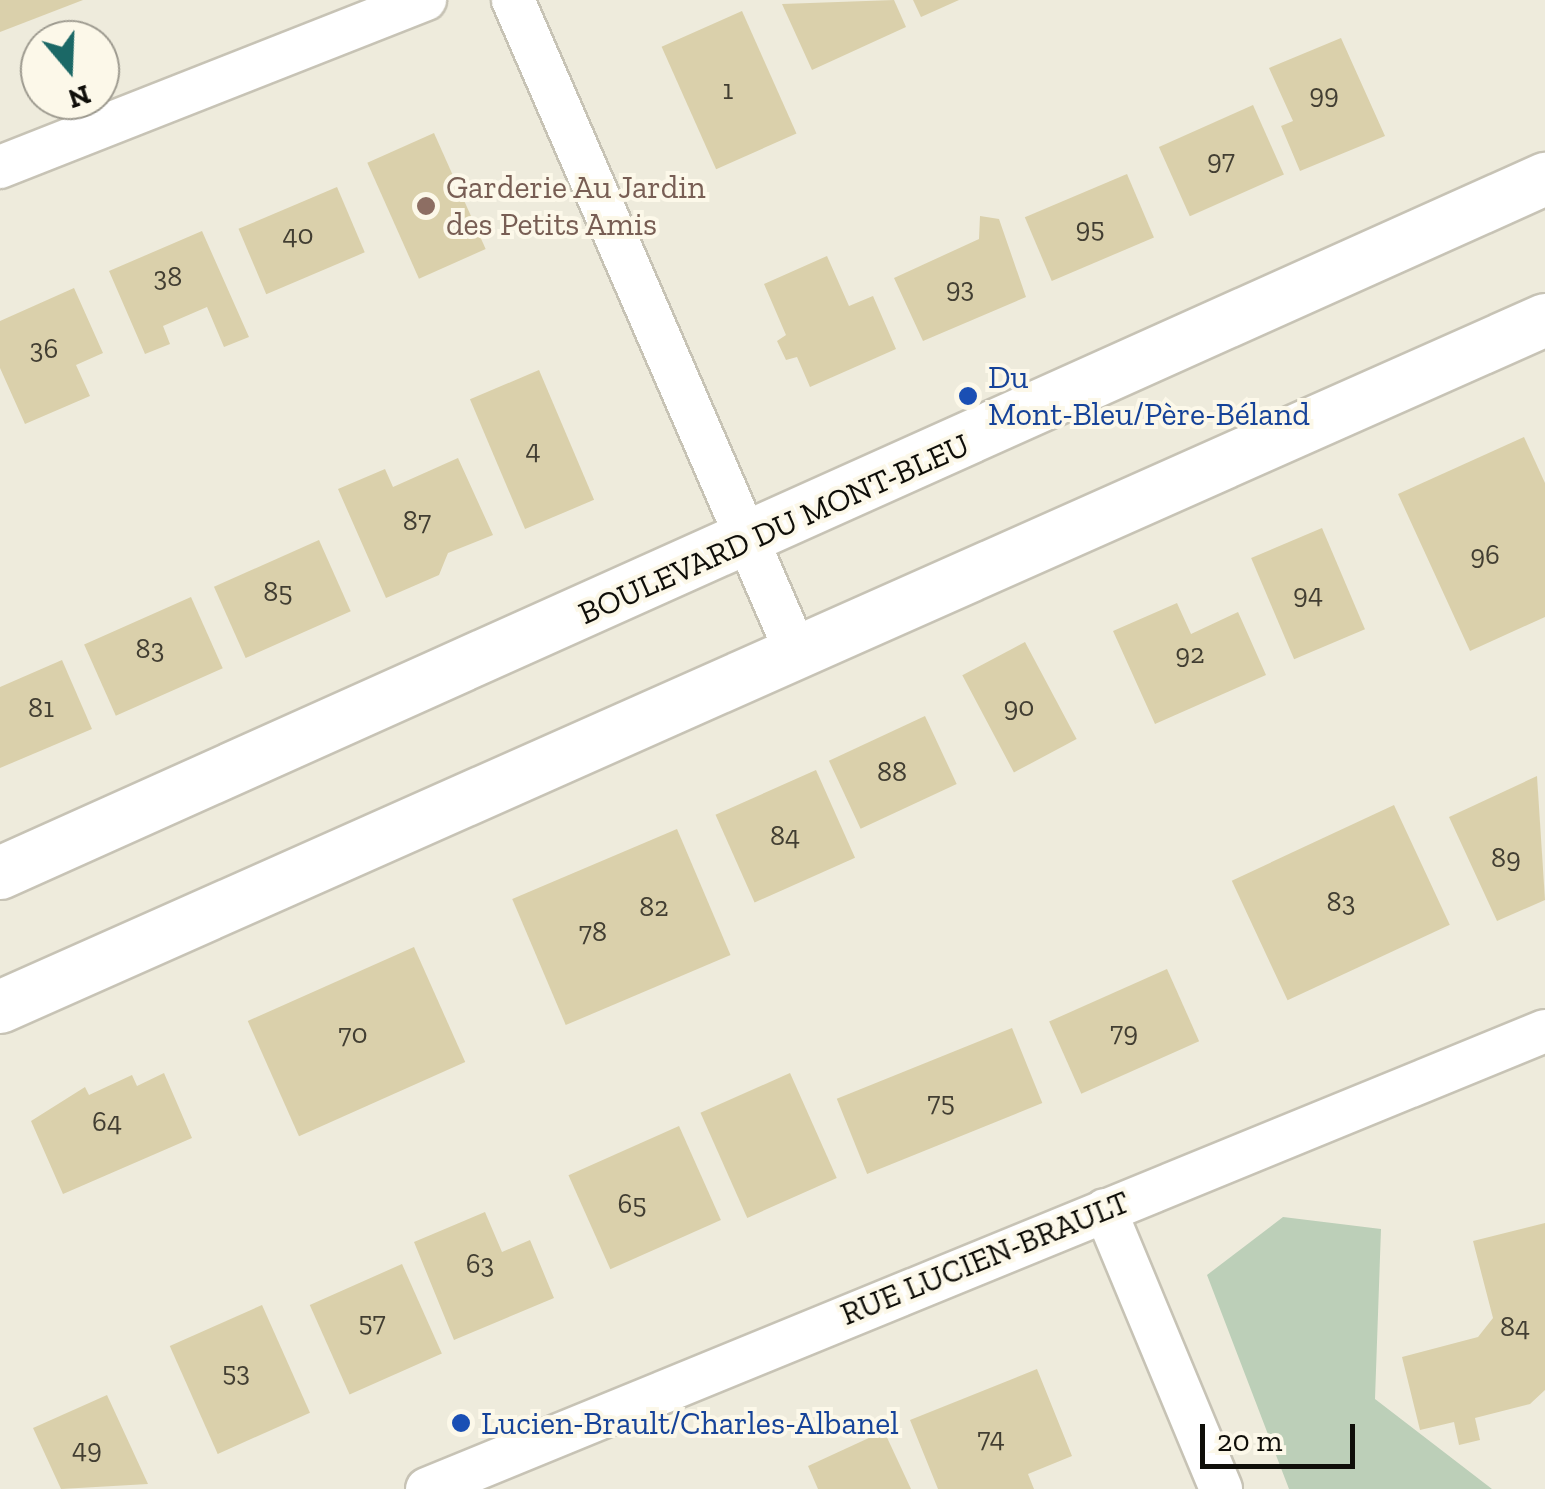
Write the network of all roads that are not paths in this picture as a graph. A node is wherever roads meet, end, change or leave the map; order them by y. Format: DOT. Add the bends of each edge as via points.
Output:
graph roads {
  1 [pos="425,0"];
  2 [pos="512,0"];
  3 [pos="0,167"];
  4 [pos="1545,179"];
  5 [pos="1545,320"];
  6 [pos="748,541"];
  7 [pos="796,654"];
  8 [pos="0,873"];
  9 [pos="0,1007"];
  10 [pos="1545,1031"];
  11 [pos="1105,1210"];
  12 [pos="427,1489"];
  13 [pos="1221,1489"];
  1 -- 3 [label="street"];
  2 -- 6 [label="street"];
  4 -- 6 [label="street, BOULEVARD DU MONT-BLEU"];
  5 -- 7 [label="street"];
  6 -- 7 [label="street"];
  6 -- 8 [label="street, BOULEVARD DU MONT-BLEU"];
  7 -- 9 [label="street"];
  10 -- 11 [label="street, RUE LUCIEN-BRAULT"];
  11 -- 12 [label="street, RUE LUCIEN-BRAULT"];
  11 -- 13 [label="street"];
}
